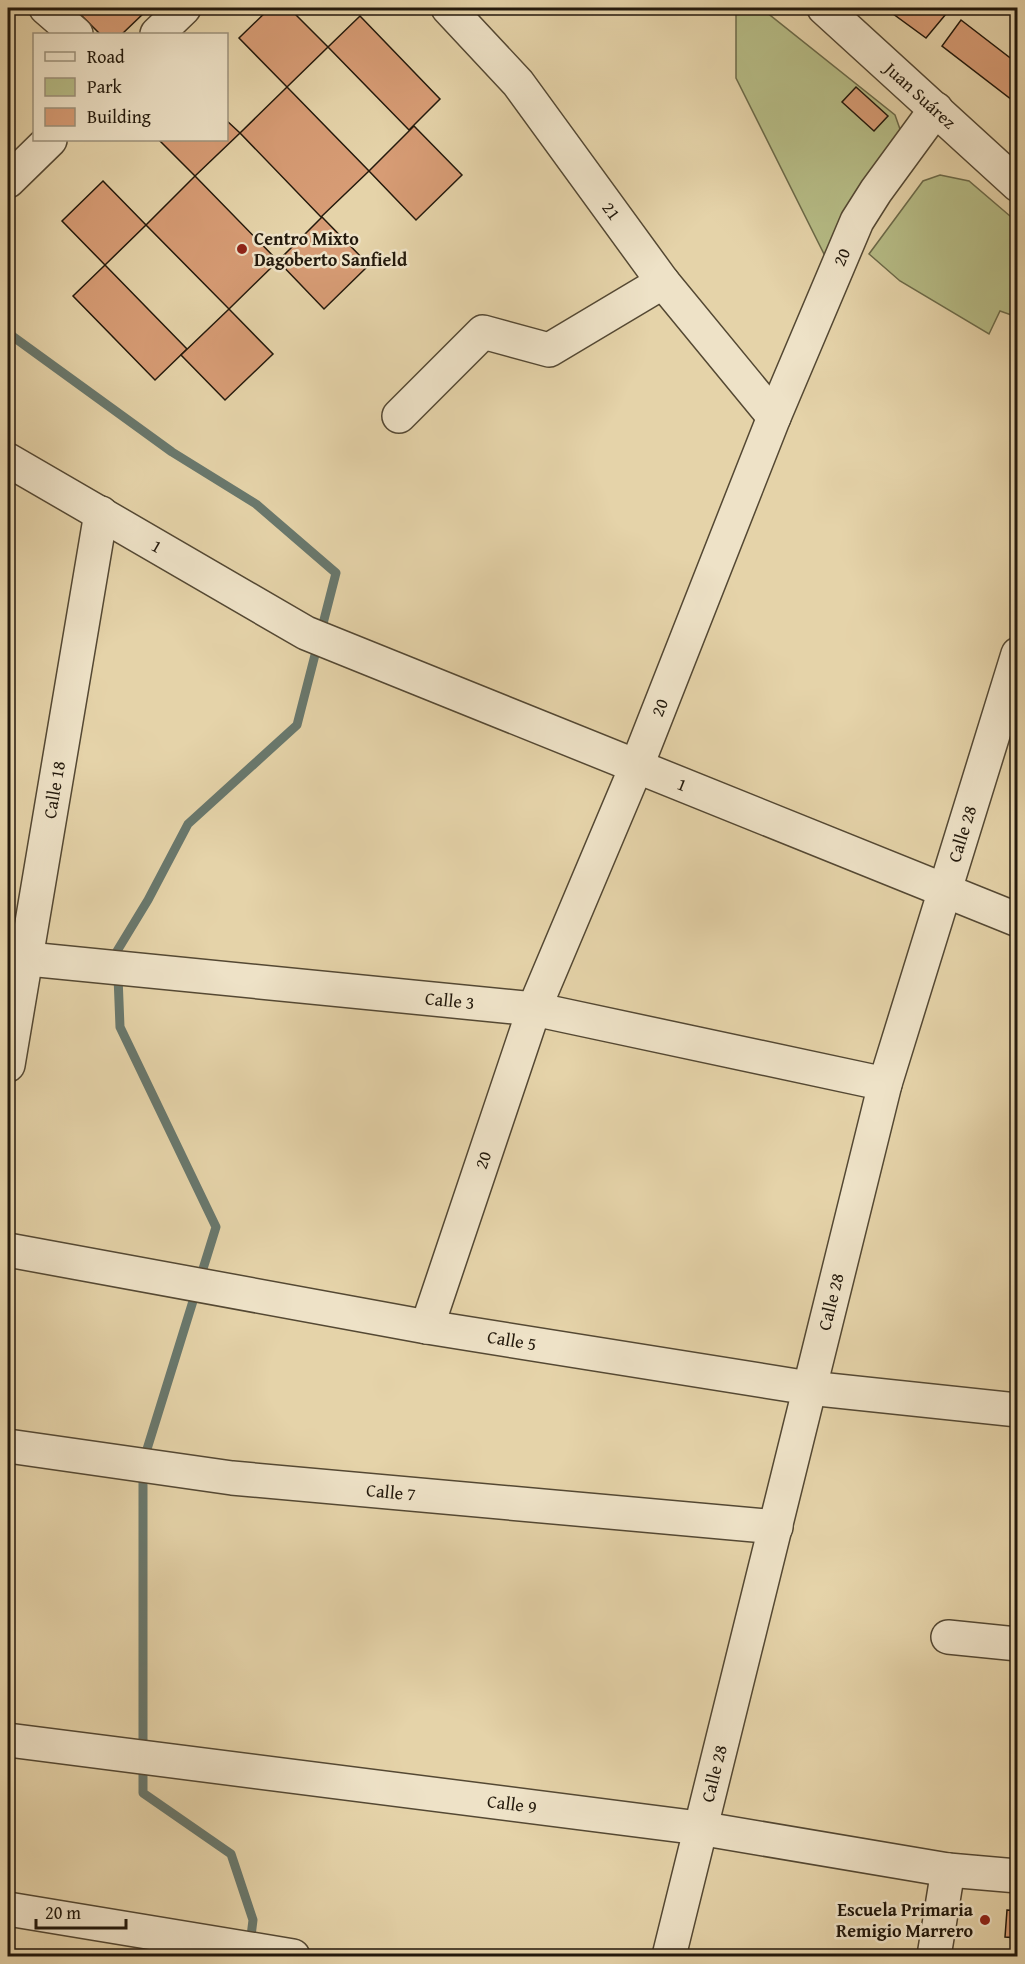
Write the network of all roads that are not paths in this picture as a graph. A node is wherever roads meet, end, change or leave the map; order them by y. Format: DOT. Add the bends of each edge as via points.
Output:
graph roads {
  1 [pos="46,8"];
  2 [pos="184,8"];
  3 [pos="448,8"];
  4 [pos="824,8"];
  5 [pos="75,33"];
  6 [pos="158,33"];
  7 [pos="936,109"];
  8 [pos="49,141"];
  9 [pos="8,181"];
  10 [pos="1017,185"];
  11 [pos="663,282"];
  12 [pos="399,416"];
  13 [pos="774,417"];
  14 [pos="8,460"];
  15 [pos="101,513"];
  16 [pos="1017,654"];
  17 [pos="637,765"];
  18 [pos="944,890"];
  19 [pos="1017,920"];
  20 [pos="16,958"];
  21 [pos="534,1009"];
  22 [pos="8,1065"];
  23 [pos="885,1084"];
  24 [pos="8,1250"];
  25 [pos="427,1327"];
  26 [pos="809,1388"];
  27 [pos="1017,1410"];
  28 [pos="8,1446"];
  29 [pos="776,1527"];
  30 [pos="948,1638"];
  31 [pos="1017,1644"];
  32 [pos="8,1740"];
  33 [pos="699,1828"];
  34 [pos="948,1870"];
  35 [pos="1017,1876"];
  36 [pos="8,1910"];
  37 [pos="293,1956"];
  38 [pos="669,1956"];
  39 [pos="933,1956"];
  1 -- 5 [label="street"];
  2 -- 6 [label="street"];
  3 -- 11 [label="street, 21" via="518,83"];
  4 -- 7 [label="street, Juan Suárez"];
  7 -- 10 [label="street, Juan Suárez"];
  7 -- 13 [label="street, 20" via="858,221"];
  8 -- 9 [label="street"];
  11 -- 12 [label="street" via="549,350 483,332"];
  11 -- 13 [label="street, 21"];
  13 -- 17 [label="street, 20"];
  14 -- 15 [label="street, 1"];
  15 -- 17 [label="street, 1" via="306,633"];
  15 -- 20 [label="street, Calle 18"];
  16 -- 18 [label="street, Calle 28"];
  17 -- 18 [label="street, 1"];
  17 -- 21 [label="street, 20"];
  18 -- 19 [label="street, 1"];
  18 -- 23 [label="street, Calle 28"];
  20 -- 21 [label="street, Calle 3"];
  20 -- 22 [label="street, Calle 18"];
  21 -- 23 [label="street, Calle 3"];
  21 -- 25 [label="street, 20"];
  23 -- 26 [label="street, Calle 28"];
  24 -- 25 [label="street, Calle 5"];
  25 -- 26 [label="street, Calle 5"];
  26 -- 27 [label="street, Calle 5"];
  26 -- 29 [label="street, Calle 28"];
  28 -- 29 [label="street, Calle 7" via="232,1478"];
  29 -- 33 [label="street, Calle 28"];
  30 -- 31 [label="street"];
  32 -- 33 [label="street, Calle 9"];
  33 -- 34 [label="street, Calle 9"];
  33 -- 38 [label="street, Calle 28"];
  34 -- 35 [label="street, Calle 9"];
  34 -- 39 [label="street"];
  36 -- 37 [label="street"];
}
